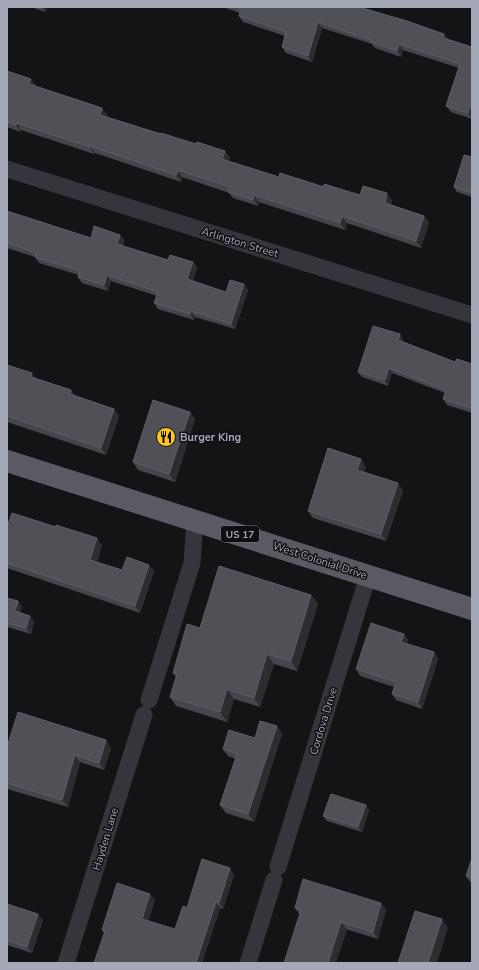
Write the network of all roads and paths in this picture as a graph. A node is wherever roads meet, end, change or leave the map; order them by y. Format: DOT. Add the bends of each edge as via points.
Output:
graph roads {
  1 [pos="7,169"];
  2 [pos="472,315"];
  3 [pos="7,461"];
  4 [pos="195,520"];
  5 [pos="368,576"];
  6 [pos="472,609"];
  7 [pos="66,963"];
  8 [pos="248,963"];
  1 -- 2 [label="street, Arlington Street"];
  3 -- 4 [label="highway, West Colonial Drive / US 17"];
  4 -- 5 [label="highway, West Colonial Drive / US 17"];
  4 -- 7 [label="street, Hayden Lane" via="192,563"];
  5 -- 6 [label="highway, West Colonial Drive / US 17"];
  5 -- 8 [label="street, Cordova Drive"];
}
